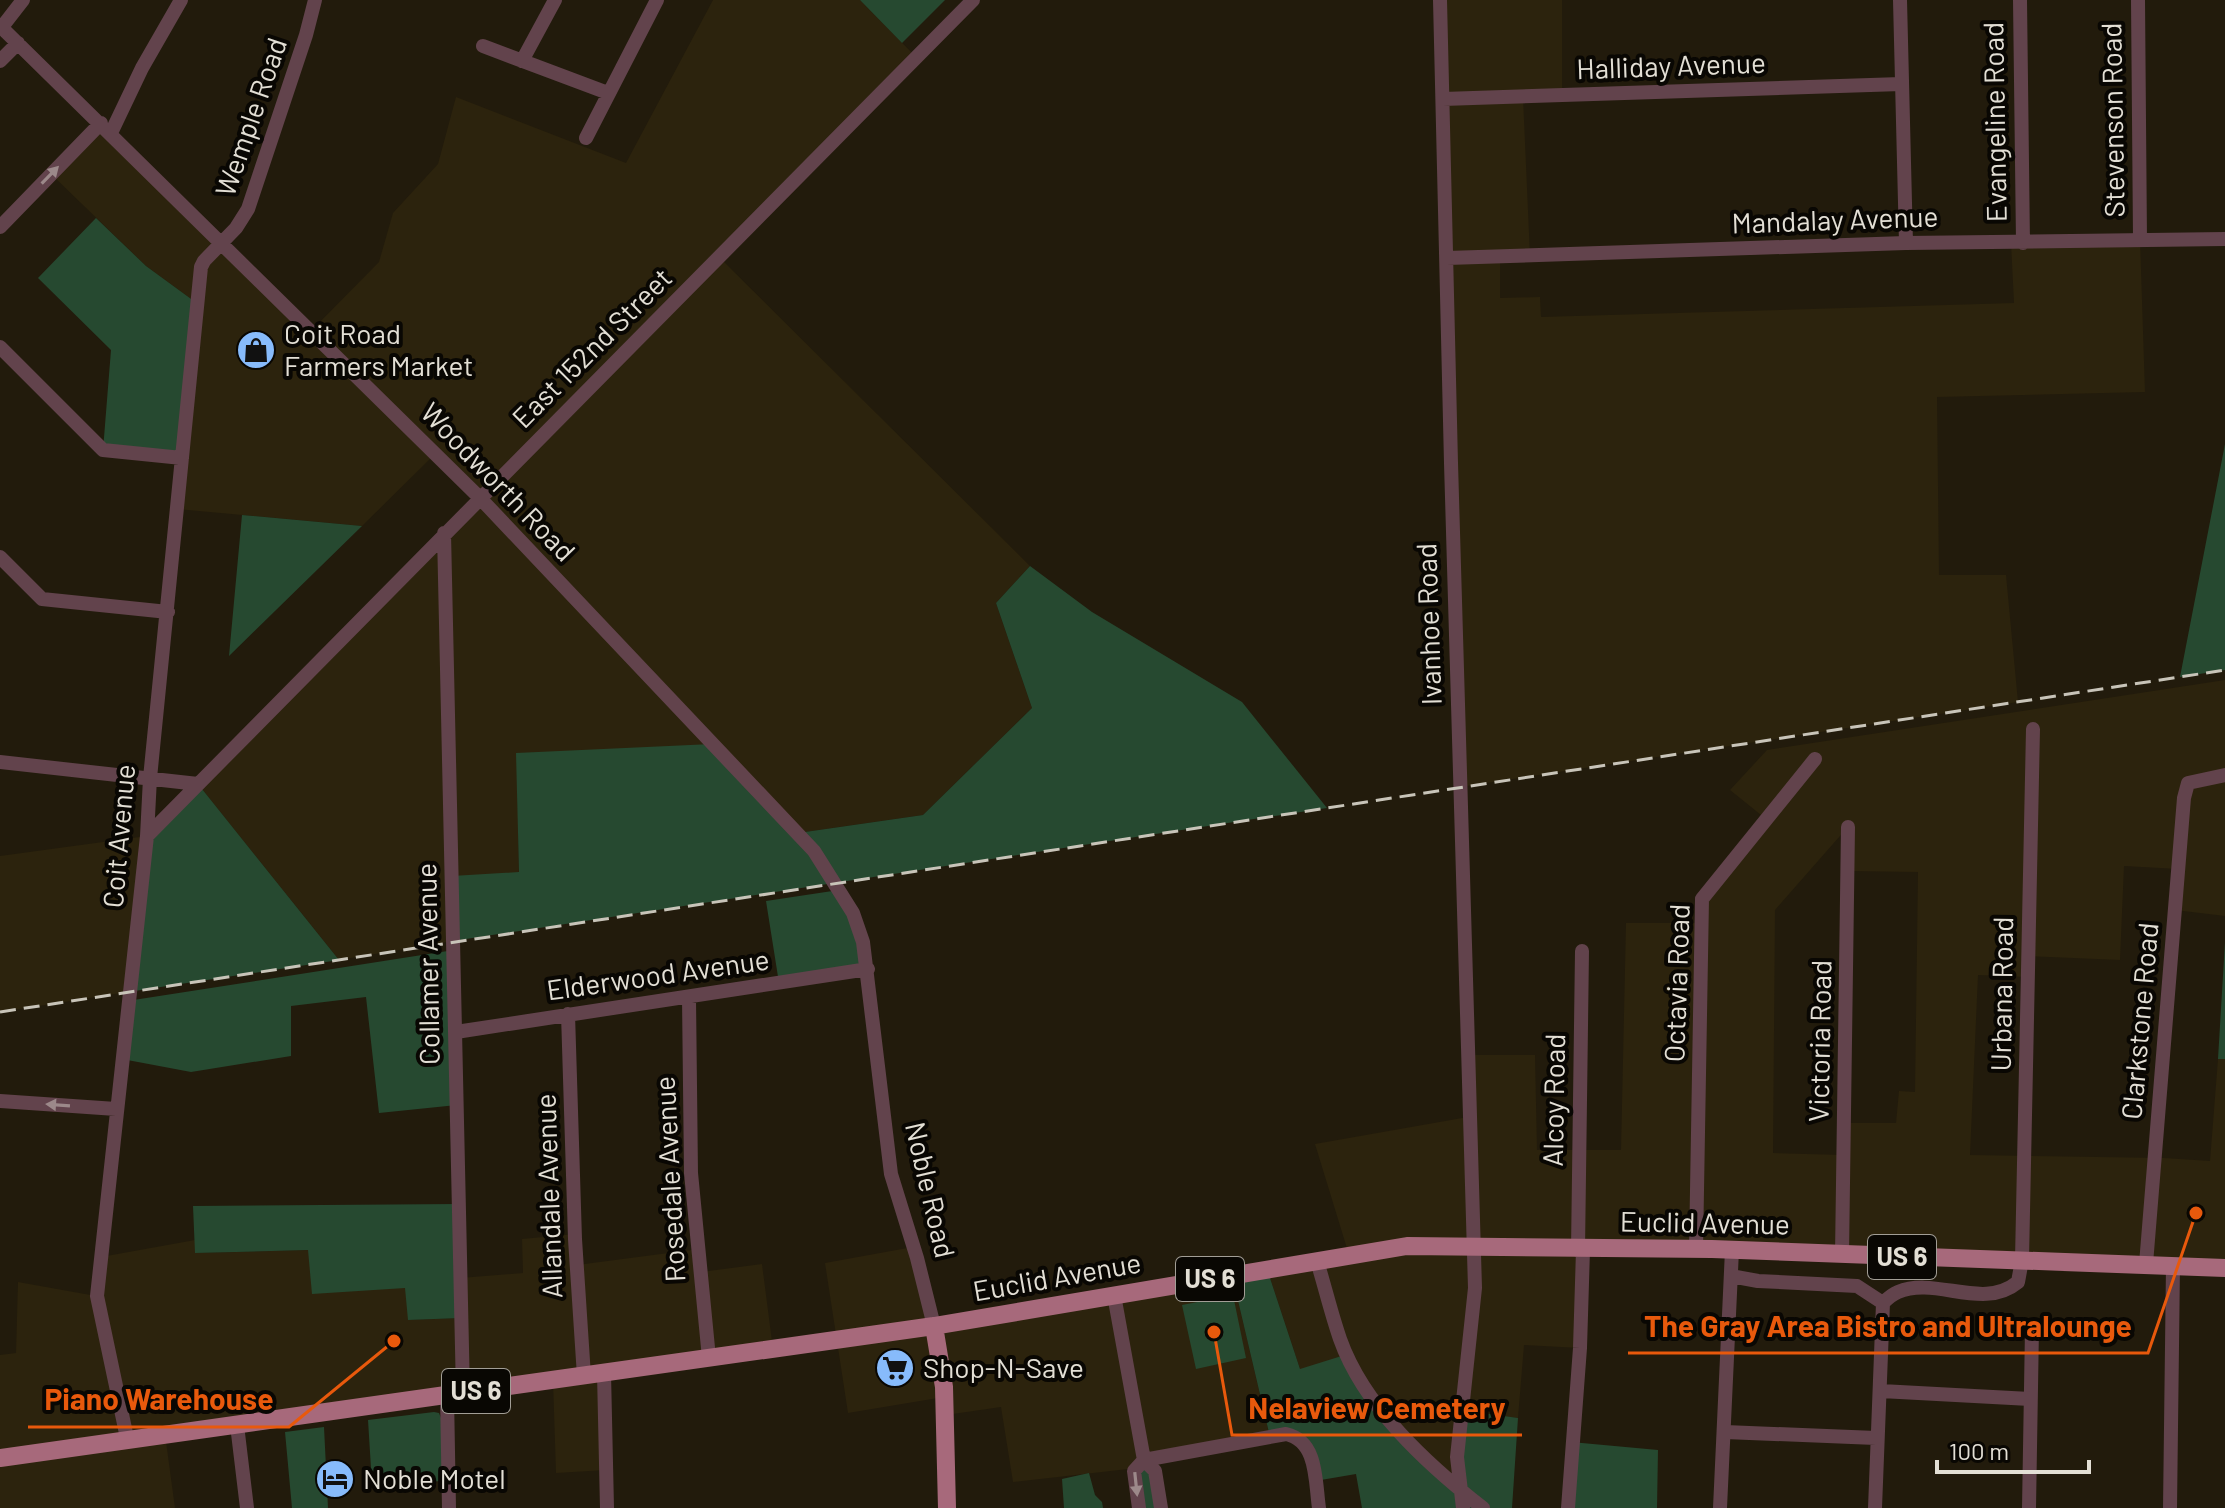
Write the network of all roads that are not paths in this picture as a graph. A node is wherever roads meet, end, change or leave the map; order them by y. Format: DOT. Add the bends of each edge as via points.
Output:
graph roads {
  1 [pos="23,0"];
  2 [pos="181,0"];
  3 [pos="315,0"];
  4 [pos="555,0"];
  5 [pos="657,0"];
  6 [pos="973,0"];
  7 [pos="1440,0"];
  8 [pos="1900,0"];
  9 [pos="2020,0"];
  10 [pos="2138,0"];
  11 [pos="1,26"];
  12 [pos="18,43"];
  13 [pos="483,46"];
  14 [pos="0,61"];
  15 [pos="522,61"];
  16 [pos="1901,84"];
  17 [pos="608,93"];
  18 [pos="1443,99"];
  19 [pos="106,128"];
  20 [pos="586,138"];
  21 [pos="0,227"];
  22 [pos="2140,239"];
  23 [pos="2225,239"];
  24 [pos="221,243"];
  25 [pos="1906,243"];
  26 [pos="2023,243"];
  27 [pos="1447,258"];
  28 [pos="0,347"];
  29 [pos="182,458"];
  30 [pos="480,498"];
  31 [pos="444,533"];
  32 [pos="0,557"];
  33 [pos="168,612"];
  34 [pos="2033,729"];
  35 [pos="1815,759"];
  36 [pos="0,762"];
  37 [pos="2225,775"];
  38 [pos="150,778"];
  39 [pos="198,784"];
  40 [pos="1848,827"];
  41 [pos="147,836"];
  42 [pos="839,890"];
  43 [pos="1582,951"];
  44 [pos="868,969"];
  45 [pos="689,998"];
  46 [pos="568,1014"];
  47 [pos="456,1032"];
  48 [pos="0,1101"];
  49 [pos="116,1109"];
  50 [pos="1473,1246"];
  51 [pos="1696,1249"];
  52 [pos="1580,1250"];
  53 [pos="1732,1250"];
  54 [pos="1842,1255"];
  55 [pos="2022,1260"];
  56 [pos="1317,1261"];
  57 [pos="2146,1264"];
  58 [pos="2173,1265"];
  59 [pos="2225,1268"];
  60 [pos="1731,1276"];
  61 [pos="1114,1295"];
  62 [pos="1883,1303"];
  63 [pos="934,1326"];
  64 [pos="2032,1328"];
  65 [pos="709,1358"];
  66 [pos="604,1373"];
  67 [pos="584,1376"];
  68 [pos="1881,1391"];
  69 [pos="455,1394"];
  70 [pos="2030,1399"];
  71 [pos="237,1425"];
  72 [pos="1725,1432"];
  73 [pos="127,1438"];
  74 [pos="1876,1438"];
  75 [pos="0,1458"];
  76 [pos="1144,1460"];
  77 [pos="1459,1489"];
  78 [pos="247,1508"];
  79 [pos="449,1508"];
  80 [pos="607,1508"];
  81 [pos="947,1508"];
  82 [pos="1139,1508"];
  83 [pos="1161,1508"];
  84 [pos="1319,1508"];
  85 [pos="1463,1508"];
  86 [pos="1483,1508"];
  87 [pos="1568,1508"];
  88 [pos="1720,1508"];
  89 [pos="1875,1508"];
  90 [pos="2029,1508"];
  91 [pos="2170,1508"];
  1 -- 11 [label="street"];
  2 -- 19 [label="street"];
  3 -- 24 [label="street, Wemple Road" via="248,209"];
  4 -- 15 [label="street"];
  5 -- 17 [label="street"];
  6 -- 30 [label="street, East 152nd Street"];
  7 -- 18 [label="street, Ivanhoe Road"];
  8 -- 16 [label="street"];
  9 -- 26 [label="street, Evangeline Road"];
  10 -- 22 [label="street, Stevenson Road"];
  11 -- 12 [label="street, Woodworth Road"];
  12 -- 14 [label="street"];
  12 -- 19 [label="street, Woodworth Road"];
  13 -- 15 [label="street"];
  15 -- 17 [label="street"];
  16 -- 18 [label="street, Halliday Avenue"];
  16 -- 25 [label="street"];
  17 -- 20 [label="street"];
  18 -- 27 [label="street, Ivanhoe Road"];
  21 -- 19 [label="street, one-way"];
  19 -- 24 [label="street, Woodworth Road"];
  22 -- 23 [label="street, Mandalay Avenue"];
  22 -- 26 [label="street, Mandalay Avenue"];
  24 -- 29 [label="street, Coit Avenue" via="201,267"];
  24 -- 30 [label="street, Woodworth Road"];
  25 -- 26 [label="street, Mandalay Avenue"];
  25 -- 27 [label="street, Mandalay Avenue"];
  27 -- 50 [label="street, Ivanhoe Road"];
  28 -- 29 [label="street" via="103,450"];
  29 -- 33 [label="street, Coit Avenue"];
  30 -- 31 [label="street, East 152nd Street"];
  30 -- 42 [label="street, Woodworth Road" via="808,843"];
  31 -- 39 [label="street, East 152nd Street"];
  31 -- 47 [label="street, Collamer Avenue"];
  32 -- 33 [label="street" via="42,599"];
  33 -- 38 [label="street, Coit Avenue"];
  34 -- 55 [label="street, Urbana Road"];
  35 -- 51 [label="street, Octavia Road" via="1702,899"];
  36 -- 38 [label="street"];
  37 -- 57 [label="street, Clarkstone Road" via="2188,783 2184,798"];
  38 -- 39 [label="street"];
  38 -- 41 [label="street, Coit Avenue"];
  39 -- 41 [label="street, East 152nd Street"];
  40 -- 54 [label="street, Victoria Road"];
  41 -- 49 [label="street, Coit Avenue"];
  42 -- 44 [label="street, Noble Road" via="859,928"];
  43 -- 52 [label="street, Alcoy Road"];
  44 -- 45 [label="street, Elderwood Avenue"];
  44 -- 63 [label="street, Noble Road" via="891,1174"];
  45 -- 46 [label="street, Elderwood Avenue"];
  45 -- 65 [label="street, Rosedale Avenue" via="691,1173"];
  46 -- 47 [label="street, Elderwood Avenue"];
  46 -- 67 [label="street, Allandale Avenue"];
  47 -- 69 [label="street, Collamer Avenue"];
  49 -- 48 [label="street, one-way"];
  49 -- 73 [label="street, Coit Avenue" via="97,1296"];
  50 -- 52 [label="main road, Euclid Avenue / US 6"];
  50 -- 56 [label="main road, Euclid Avenue / US 6" via="1407,1246"];
  50 -- 77 [label="street, Ivanhoe Road" via="1475,1288 1457,1457"];
  51 -- 52 [label="main road, Euclid Avenue / US 6"];
  51 -- 53 [label="main road, Euclid Avenue / US 6"];
  52 -- 87 [label="street, Alcoy Road" via="1580,1348"];
  53 -- 54 [label="main road, Euclid Avenue / US 6"];
  53 -- 60 [label="street"];
  54 -- 55 [label="main road, Euclid Avenue / US 6"];
  55 -- 57 [label="main road, Euclid Avenue / US 6"];
  55 -- 62 [label="street" via="2018,1282 2006,1292 1914,1288"];
  56 -- 61 [label="main road, Euclid Avenue / US 6"];
  56 -- 77 [label="street" via="1341,1342 1370,1395 1410,1445"];
  57 -- 58 [label="main road, Euclid Avenue / US 6"];
  58 -- 59 [label="main road, Euclid Avenue / US 6"];
  58 -- 91 [label="street"];
  60 -- 62 [label="street" via="1842,1283"];
  60 -- 72 [label="street"];
  61 -- 63 [label="main road, Euclid Avenue / US 6"];
  61 -- 76 [label="street"];
  62 -- 68 [label="street"];
  63 -- 65 [label="main road, Euclid Avenue / US 6"];
  63 -- 81 [label="main road, Noble Road" via="944,1387"];
  64 -- 70 [label="street"];
  65 -- 66 [label="main road, Euclid Avenue / US 6"];
  66 -- 67 [label="main road, Euclid Avenue / US 6"];
  66 -- 80 [label="street"];
  67 -- 69 [label="main road, Euclid Avenue / US 6"];
  68 -- 70 [label="street"];
  68 -- 74 [label="street"];
  69 -- 71 [label="main road, Euclid Avenue / US 6"];
  69 -- 79 [label="street, Collamer Avenue"];
  70 -- 90 [label="street"];
  71 -- 73 [label="main road, Euclid Avenue / US 6"];
  71 -- 78 [label="street"];
  72 -- 74 [label="street"];
  72 -- 88 [label="street"];
  73 -- 75 [label="main road, Euclid Avenue / US 6"];
  74 -- 89 [label="street"];
  76 -- 82 [label="street, one-way" via="1134,1471"];
  76 -- 83 [label="street" via="1155,1471"];
  76 -- 84 [label="street" via="1295,1436 1312,1459"];
  77 -- 85 [label="street, Ivanhoe Road"];
  77 -- 86 [label="street"];
}
